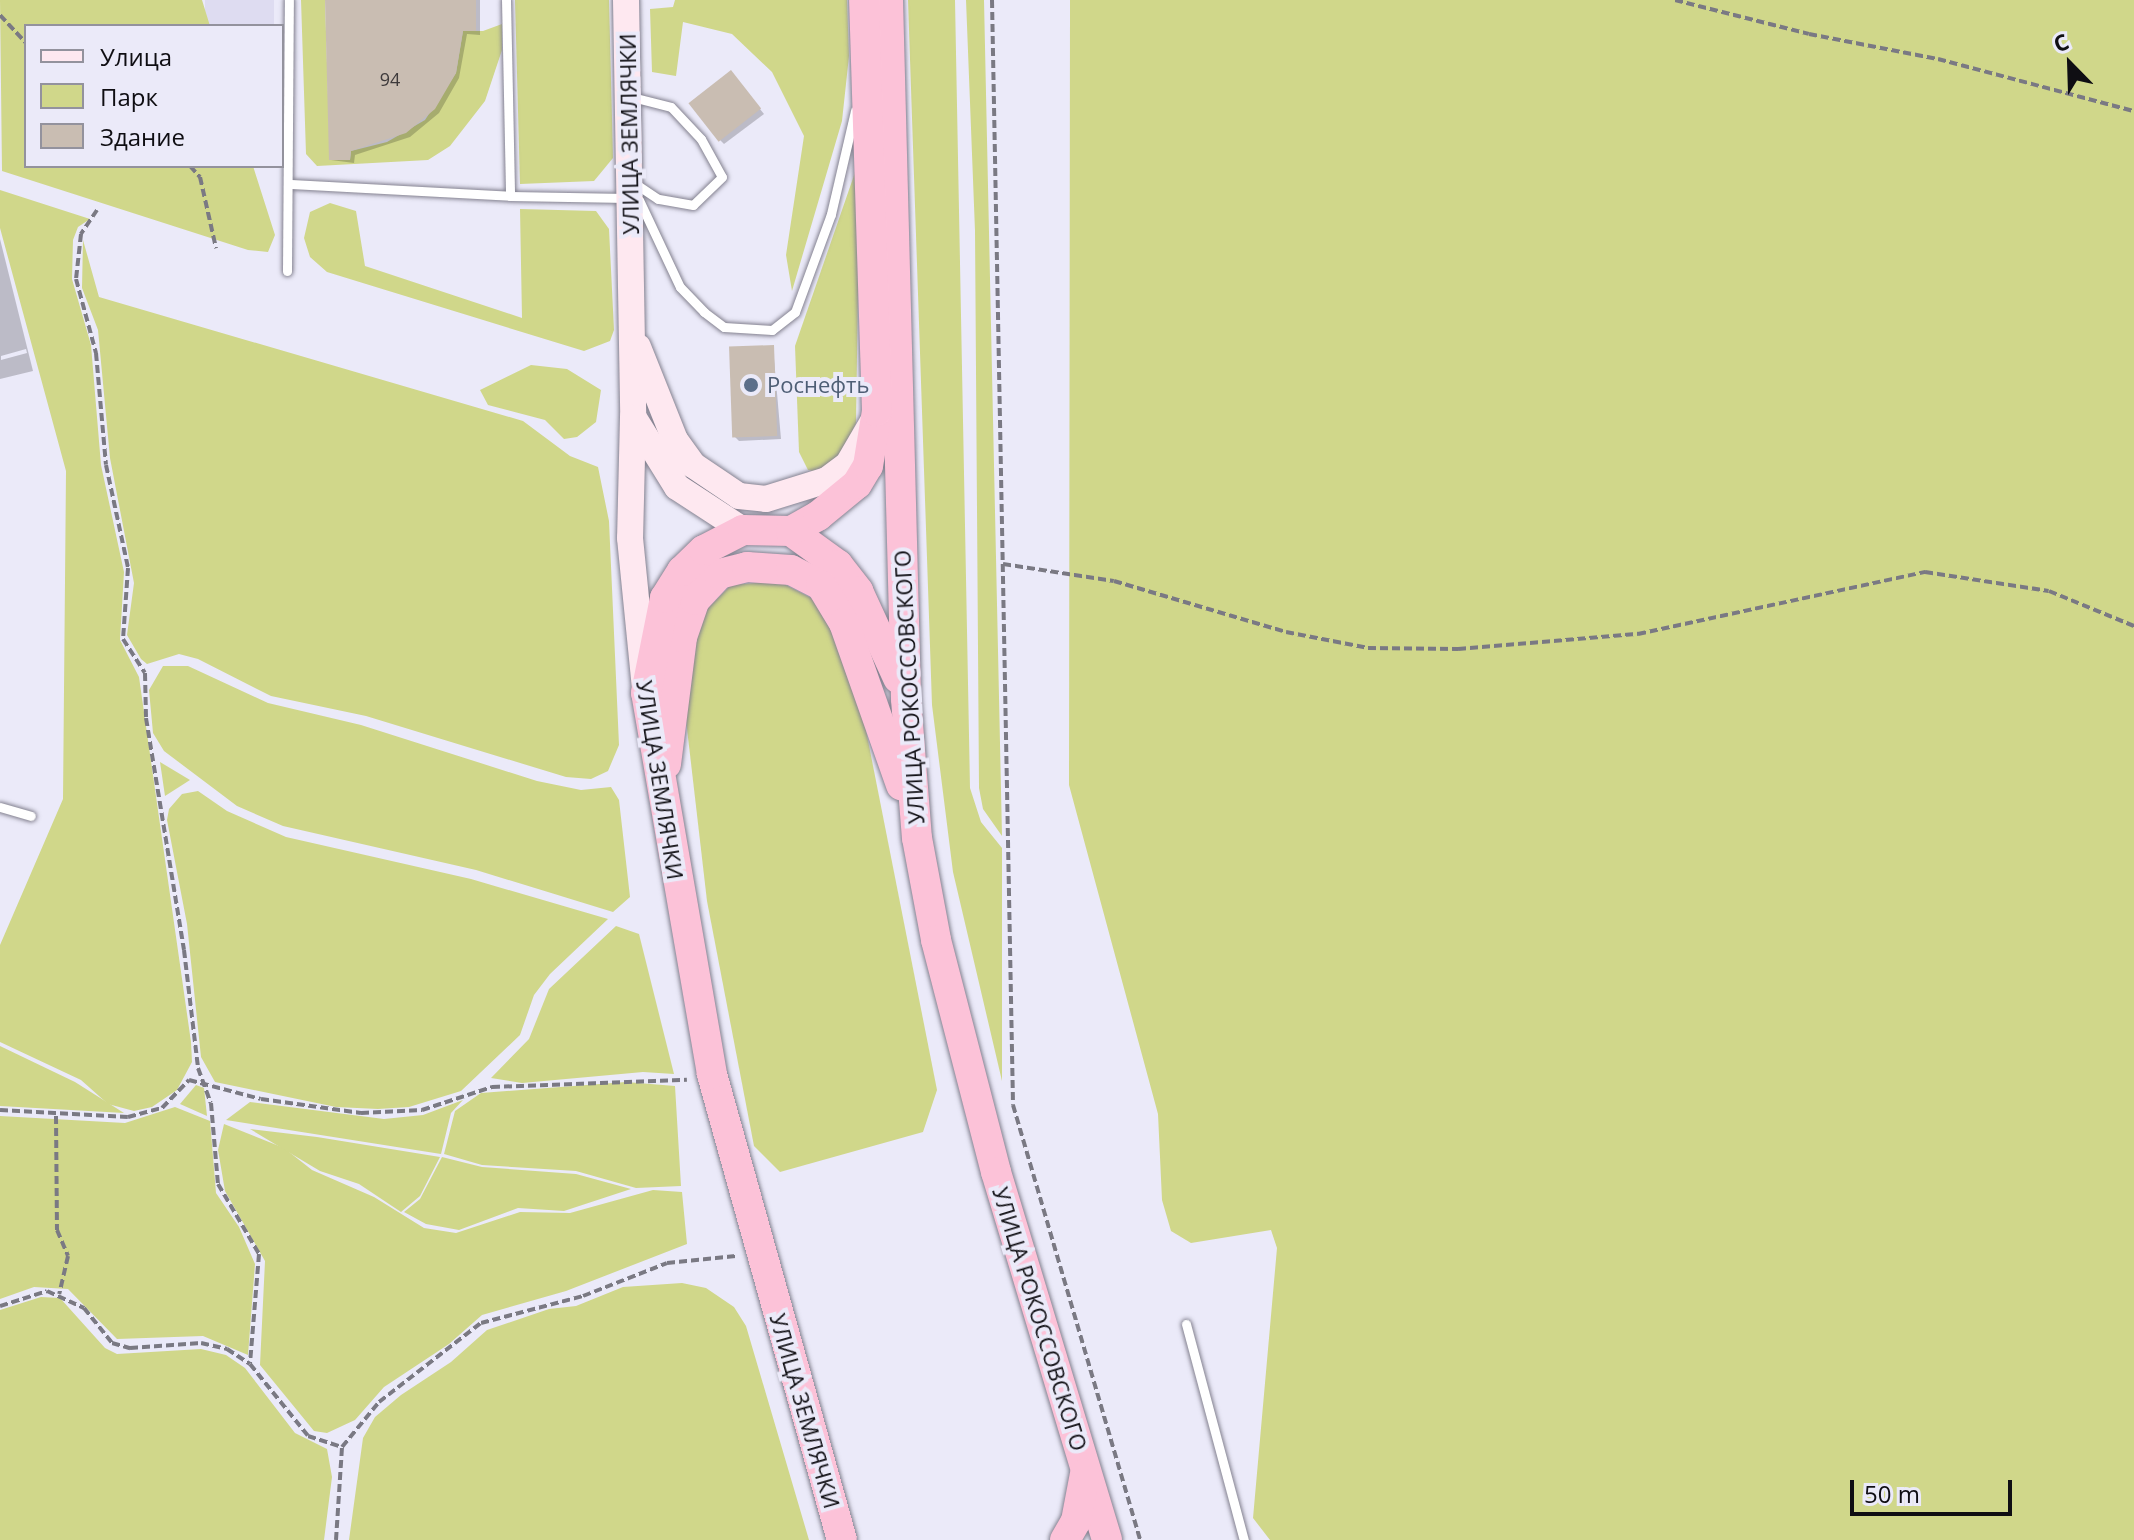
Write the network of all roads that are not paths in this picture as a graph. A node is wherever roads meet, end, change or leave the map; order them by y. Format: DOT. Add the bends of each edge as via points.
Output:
graph roads {
  1 [pos="289,0"];
  2 [pos="506,0"];
  3 [pos="626,0"];
  4 [pos="864,0"];
  5 [pos="888,0"];
  6 [pos="866,65"];
  7 [pos="629,97"];
  8 [pos="291,184"];
  9 [pos="631,189"];
  10 [pos="510,196"];
  11 [pos="287,271"];
  12 [pos="631,324"];
  13 [pos="877,411"];
  14 [pos="633,417"];
  15 [pos="743,530"];
  16 [pos="791,531"];
  17 [pos="646,693"];
  18 [pos="906,699"];
  19 [pos="662,785"];
  20 [pos="0,807"];
  21 [pos="31,816"];
  22 [pos="917,838"];
  23 [pos="1186,1324"];
  24 [pos="1086,1468"];
  25 [pos="842,1540"];
  26 [pos="1065,1540"];
  27 [pos="1107,1540"];
  28 [pos="1244,1540"];
  1 -- 8 [label="lane"];
  2 -- 10 [label="lane"];
  3 -- 7 [label="main road, УЛИЦА ЗЕМЛЯЧКИ"];
  4 -- 6 [label="highway"];
  5 -- 18 [label="highway, УЛИЦА РОКОССОВСКОГО"];
  6 -- 9 [label="lane" via="831,214 795,312 772,330 724,327 680,287"];
  6 -- 13 [label="highway"];
  7 -- 9 [label="main road, УЛИЦА ЗЕМЛЯЧКИ"];
  7 -- 9 [label="lane" via="671,107 701,139 722,177 693,205"];
  8 -- 10 [label="lane"];
  8 -- 11 [label="lane"];
  9 -- 10 [label="lane"];
  9 -- 12 [label="main road, УЛИЦА ЗЕМЛЯЧКИ"];
  12 -- 13 [label="main road" via="675,440 693,465 739,496 766,499 827,480 848,464"];
  12 -- 14 [label="main road, УЛИЦА ЗЕМЛЯЧКИ"];
  13 -- 16 [label="highway" via="868,466 857,484"];
  14 -- 15 [label="main road" via="677,487"];
  14 -- 17 [label="main road, УЛИЦА ЗЕМЛЯЧКИ" via="630,538 637,646"];
  15 -- 16 [label="highway"];
  15 -- 17 [label="highway" via="704,550 665,598"];
  16 -- 18 [label="highway" via="838,565 858,591"];
  17 -- 19 [label="highway, УЛИЦА ЗЕМЛЯЧКИ"];
  18 -- 22 [label="highway, УЛИЦА РОКОССОВСКОГО"];
  19 -- 22 [label="highway" via="682,637 695,600 719,574 747,567 791,570 821,585 844,623"];
  19 -- 25 [label="highway, УЛИЦА ЗЕМЛЯЧКИ" via="712,1074"];
  20 -- 21 [label="lane"];
  22 -- 24 [label="highway, УЛИЦА РОКОССОВСКОГО" via="936,940 996,1172"];
  23 -- 28 [label="lane"];
  24 -- 26 [label="highway" via="1076,1521"];
  24 -- 27 [label="highway, УЛИЦА РОКОССОВСКОГО"];
}
